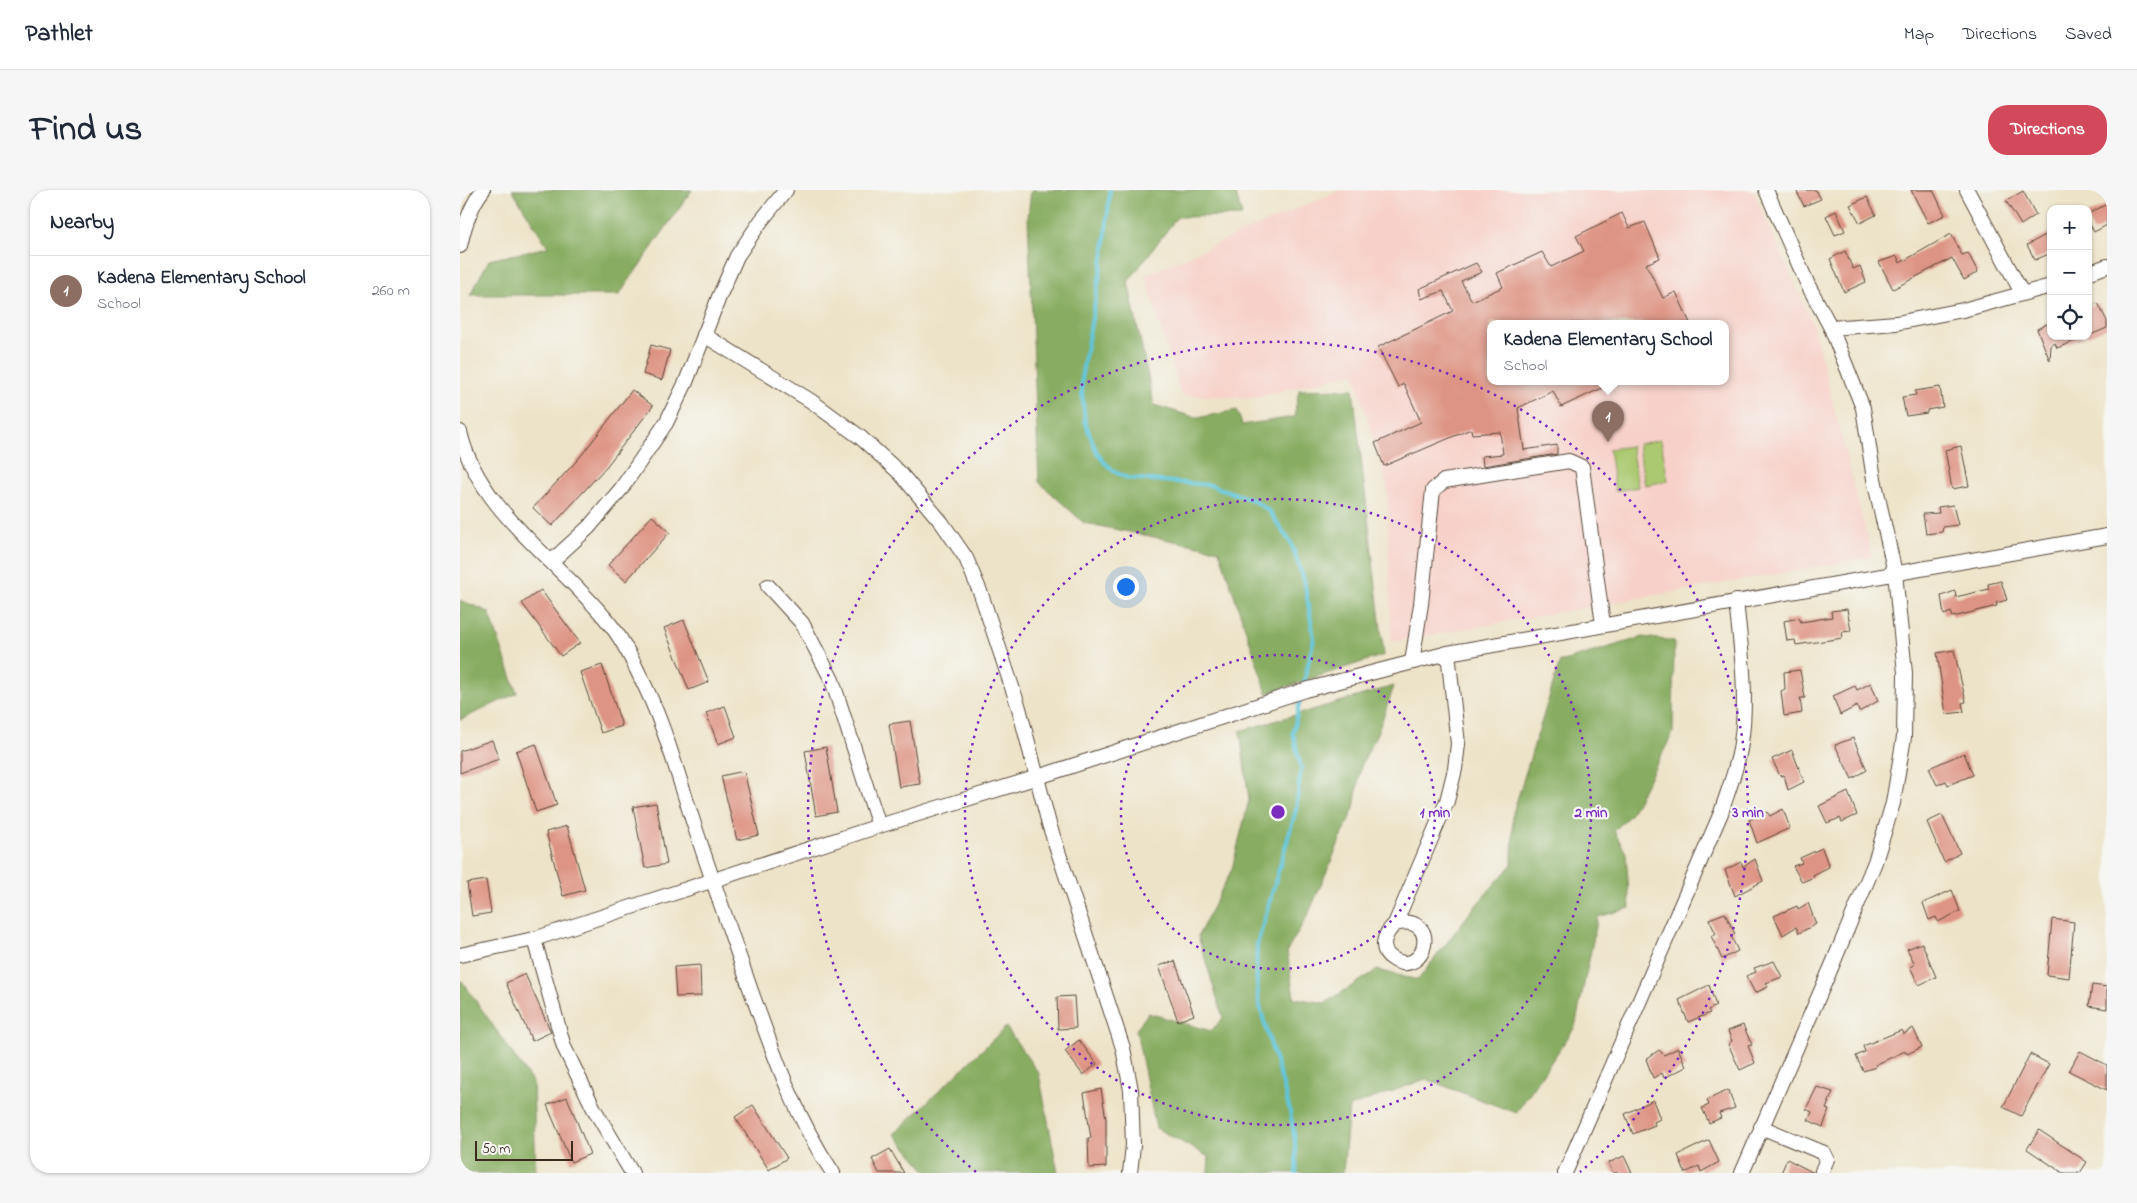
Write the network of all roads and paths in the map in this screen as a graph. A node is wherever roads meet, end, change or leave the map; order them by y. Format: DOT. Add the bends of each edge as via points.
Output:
graph roads {
  1 [pos="483,190"];
  2 [pos="786,190"];
  3 [pos="1766,190"];
  4 [pos="1967,190"];
  5 [pos="460,246"];
  6 [pos="2107,266"];
  7 [pos="2092,272"];
  8 [pos="2047,287"];
  9 [pos="2022,293"];
  10 [pos="1831,328"];
  11 [pos="704,335"];
  12 [pos="460,432"];
  13 [pos="2107,536"];
  14 [pos="552,561"];
  15 [pos="1895,573"];
  16 [pos="768,586"];
  17 [pos="1736,601"];
  18 [pos="1603,625"];
  19 [pos="1448,653"];
  20 [pos="1412,662"];
  21 [pos="1038,778"];
  22 [pos="878,826"];
  23 [pos="712,880"];
  24 [pos="1395,924"];
  25 [pos="534,939"];
  26 [pos="460,955"];
  27 [pos="1761,1127"];
  28 [pos="1822,1171"];
  29 [pos="632,1173"];
  30 [pos="833,1173"];
  31 [pos="1130,1173"];
  32 [pos="1565,1173"];
  33 [pos="1742,1173"];
  1 -- 5 [label="lane" via="477,197"];
  2 -- 11 [label="lane" via="737,256"];
  3 -- 10 [label="lane"];
  4 -- 9 [label="lane"];
  6 -- 7 [label="lane"];
  8 -- 9 [label="lane"];
  9 -- 10 [label="lane" via="1963,310 1896,323"];
  10 -- 15 [label="lane" via="1863,408 1874,479"];
  11 -- 14 [label="lane" via="666,423 589,527"];
  11 -- 21 [label="lane" via="811,401 860,437 900,473 942,523 966,558 981,594 1019,708"];
  12 -- 14 [label="lane" via="473,467 493,500"];
  13 -- 15 [label="lane"];
  14 -- 23 [label="lane" via="611,624 639,674 660,718"];
  15 -- 17 [label="lane"];
  15 -- 27 [label="lane" via="1905,673 1904,737 1893,803 1875,862"];
  16 -- 22 [label="lane" via="802,623 832,680"];
  17 -- 18 [label="lane"];
  17 -- 32 [label="lane" via="1745,692 1741,744 1734,771 1721,813"];
  18 -- 19 [label="lane"];
  18 -- 20 [label="lane" via="1582,467 1569,461 1444,481 1433,490 1422,604"];
  19 -- 20 [label="lane"];
  19 -- 24 [label="lane" via="1458,744 1455,769 1446,801"];
  20 -- 21 [label="lane" via="1305,690"];
  21 -- 22 [label="lane"];
  21 -- 31 [label="lane" via="1049,824 1123,1048 1131,1090 1133,1145"];
  22 -- 23 [label="lane"];
  23 -- 25 [label="lane"];
  23 -- 30 [label="lane" via="794,1103"];
  25 -- 26 [label="lane"];
  25 -- 29 [label="lane" via="564,1047 594,1108"];
  27 -- 28 [label="lane" via="1824,1153 1826,1159"];
  27 -- 33 [label="lane"];
}
